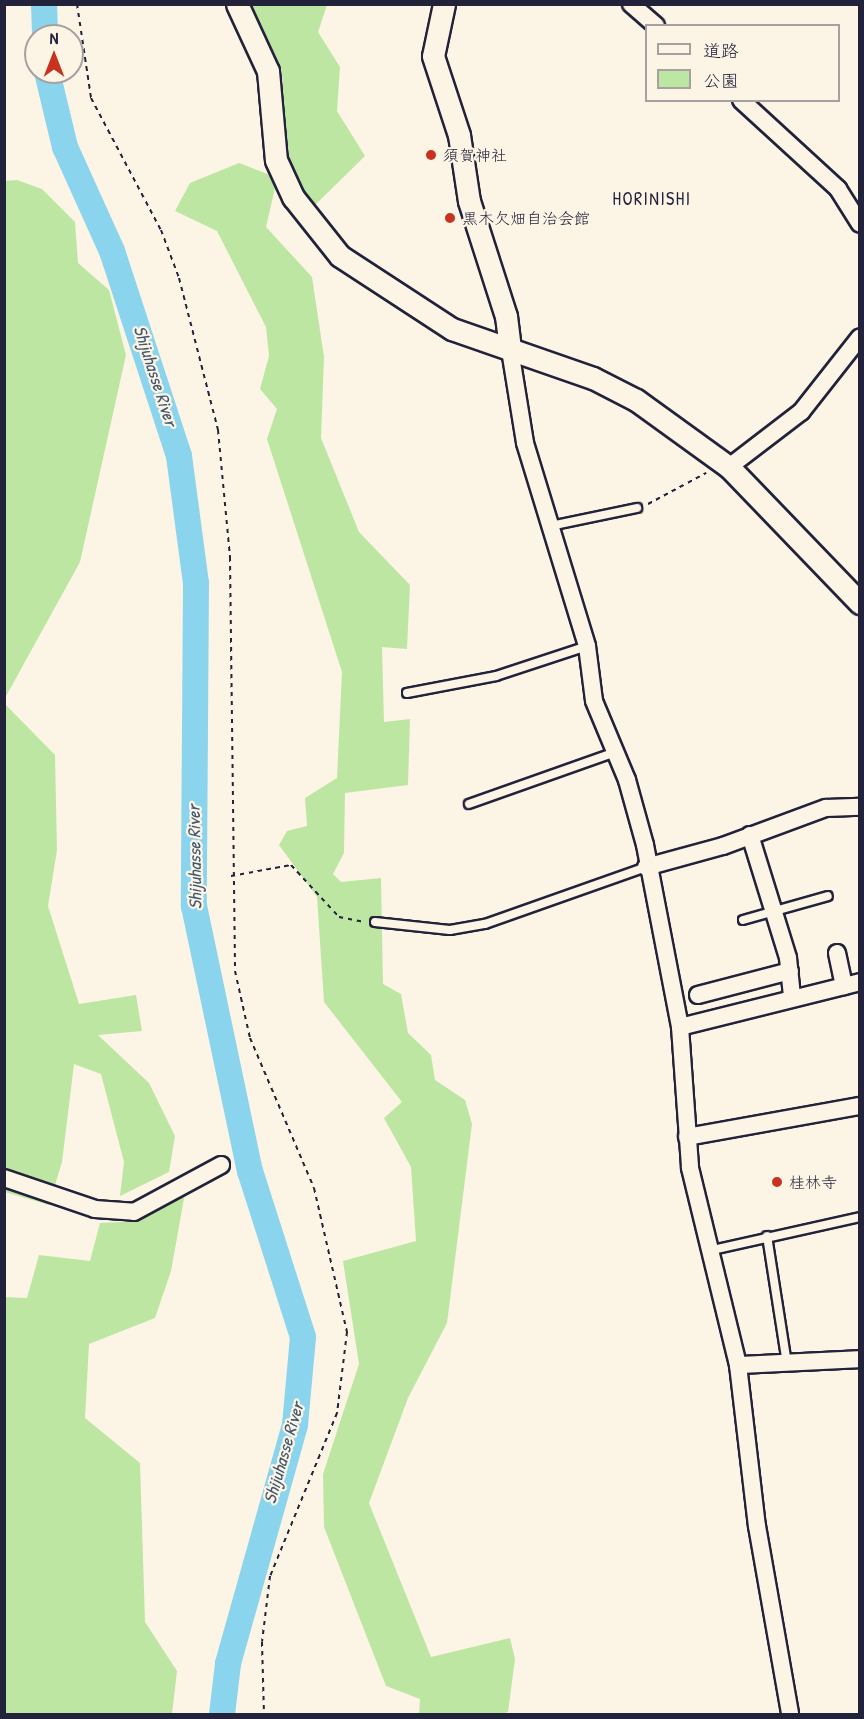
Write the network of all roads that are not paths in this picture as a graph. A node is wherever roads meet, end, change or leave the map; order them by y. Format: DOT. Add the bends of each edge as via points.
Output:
graph roads {
  1 [pos="237,4"];
  2 [pos="444,4"];
  3 [pos="631,4"];
  4 [pos="654,24"];
  5 [pos="743,102"];
  6 [pos="860,224"];
  7 [pos="860,337"];
  8 [pos="510,350"];
  9 [pos="726,465"];
  10 [pos="637,508"];
  11 [pos="549,526"];
  12 [pos="860,603"];
  13 [pos="587,646"];
  14 [pos="407,693"];
  15 [pos="616,752"];
  16 [pos="469,804"];
  17 [pos="860,807"];
  18 [pos="750,835"];
  19 [pos="646,867"];
  20 [pos="828,896"];
  21 [pos="776,912"];
  22 [pos="743,920"];
  23 [pos="375,922"];
  24 [pos="837,953"];
  25 [pos="790,971"];
  26 [pos="852,984"];
  27 [pos="698,995"];
  28 [pos="792,997"];
  29 [pos="680,1027"];
  30 [pos="860,1106"];
  31 [pos="687,1137"];
  32 [pos="221,1165"];
  33 [pos="4,1179"];
  34 [pos="860,1217"];
  35 [pos="767,1236"];
  36 [pos="708,1251"];
  37 [pos="860,1359"];
  38 [pos="787,1363"];
  39 [pos="738,1365"];
  40 [pos="790,1714"];
  1 -- 8 [label="street" via="268,71 276,160 293,197 340,256 402,301 452,329"];
  2 -- 8 [label="street" via="434,56 459,135 469,201 506,316"];
  3 -- 4 [label="street"];
  5 -- 6 [label="street" via="838,189"];
  7 -- 9 [label="street" via="801,412"];
  8 -- 9 [label="street" via="617,388"];
  8 -- 11 [label="street" via="525,443"];
  9 -- 12 [label="street"];
  10 -- 11 [label="lane"];
  11 -- 13 [label="street"];
  13 -- 14 [label="lane" via="496,676"];
  13 -- 15 [label="street" via="594,701"];
  15 -- 16 [label="lane"];
  15 -- 19 [label="street" via="645,845"];
  17 -- 18 [label="street" via="826,808"];
  18 -- 19 [label="street"];
  18 -- 21 [label="street"];
  19 -- 23 [label="lane" via="485,924 450,930"];
  19 -- 29 [label="street"];
  20 -- 21 [label="lane"];
  21 -- 22 [label="lane"];
  21 -- 25 [label="street"];
  24 -- 26 [label="street"];
  25 -- 27 [label="street"];
  25 -- 28 [label="street"];
  26 -- 28 [label="street"];
  28 -- 29 [label="street" via="773,1008"];
  29 -- 31 [label="street"];
  30 -- 31 [label="street"];
  31 -- 36 [label="street"];
  32 -- 33 [label="street" via="134,1212 95,1209"];
  34 -- 35 [label="lane"];
  35 -- 36 [label="lane"];
  35 -- 38 [label="lane"];
  36 -- 39 [label="street"];
  37 -- 38 [label="street"];
  38 -- 39 [label="street"];
  39 -- 40 [label="street" via="757,1526"];
}
